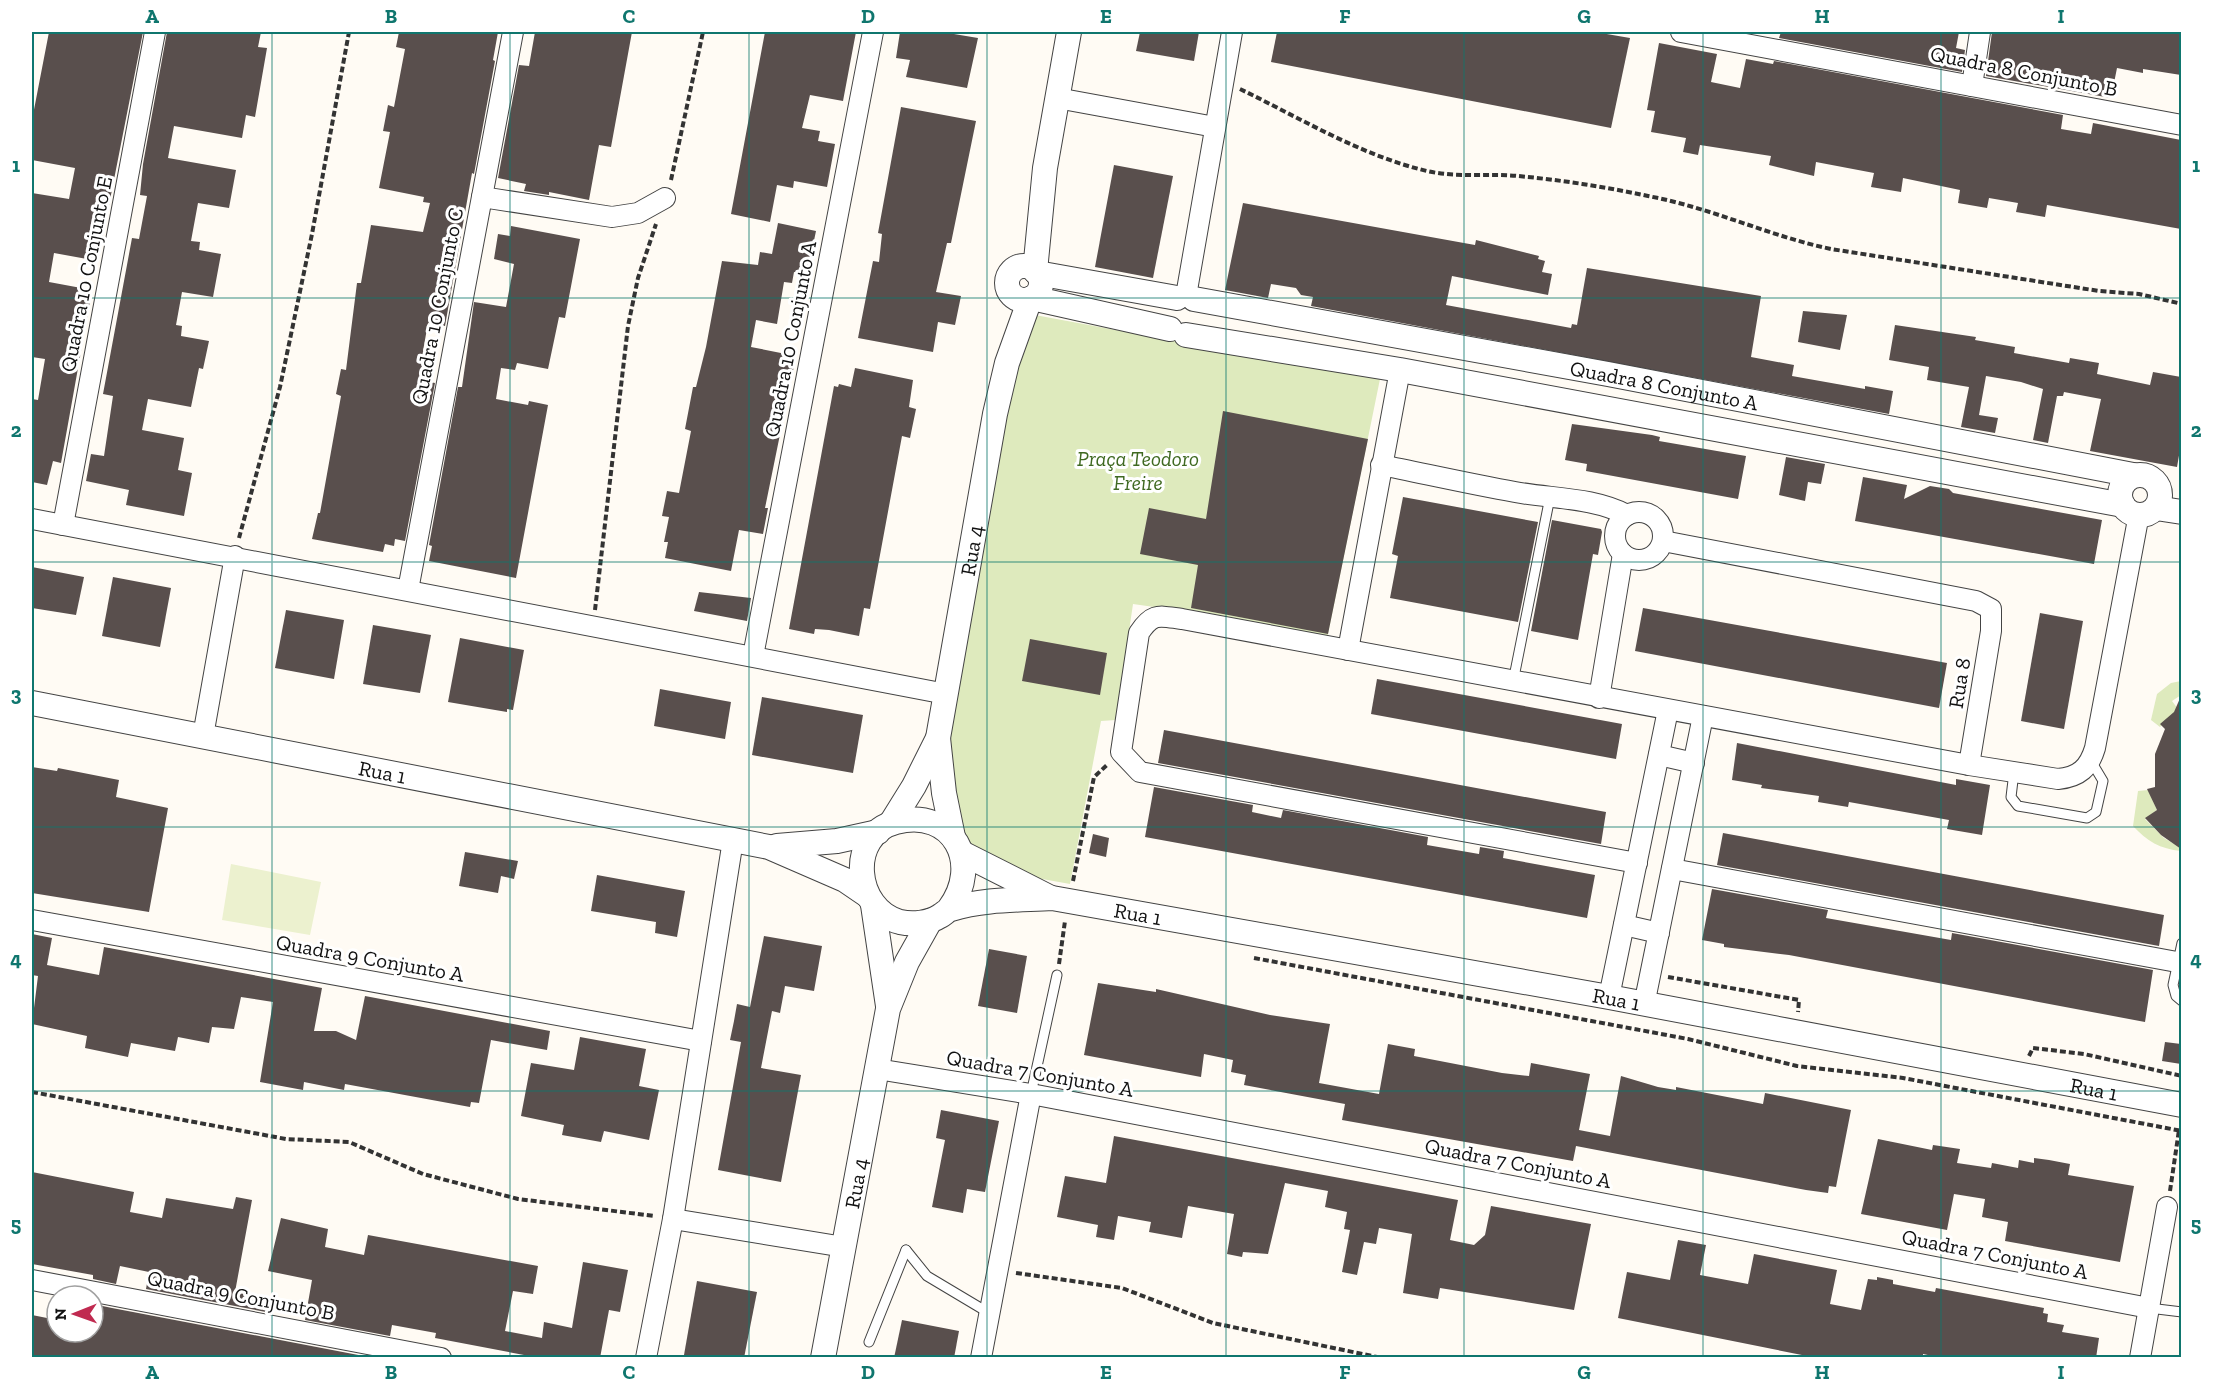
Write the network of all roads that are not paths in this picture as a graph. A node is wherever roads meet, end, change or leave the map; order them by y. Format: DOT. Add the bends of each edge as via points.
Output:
graph roads {
  1 [pos="155,32"];
  2 [pos="513,32"];
  3 [pos="873,32"];
  4 [pos="1069,32"];
  5 [pos="1233,32"];
  6 [pos="1681,32"];
  7 [pos="1980,32"];
  8 [pos="1972,86"];
  9 [pos="1057,98"];
  10 [pos="2181,125"];
  11 [pos="1215,127"];
  12 [pos="482,197"];
  13 [pos="665,198"];
  14 [pos="1030,271"];
  15 [pos="1024,297"];
  16 [pos="1186,298"];
  17 [pos="1178,332"];
  18 [pos="1569,367"];
  19 [pos="1400,370"];
  20 [pos="1608,374"];
  21 [pos="1564,401"];
  22 [pos="1604,408"];
  23 [pos="1380,465"];
  24 [pos="2144,478"];
  25 [pos="2181,486"];
  26 [pos="1550,497"];
  27 [pos="2139,509"];
  28 [pos="2181,512"];
  29 [pos="1627,515"];
  30 [pos="32,519"];
  31 [pos="63,525"];
  32 [pos="1663,541"];
  33 [pos="1623,554"];
  34 [pos="234,556"];
  35 [pos="408,590"];
  36 [pos="1348,650"];
  37 [pos="753,656"];
  38 [pos="1513,682"];
  39 [pos="946,694"];
  40 [pos="1599,698"];
  41 [pos="32,703"];
  42 [pos="1668,710"];
  43 [pos="1703,716"];
  44 [pos="202,736"];
  45 [pos="938,738"];
  46 [pos="1659,755"];
  47 [pos="2091,761"];
  48 [pos="1694,763"];
  49 [pos="1970,765"];
  50 [pos="2014,772"];
  51 [pos="885,828"];
  52 [pos="733,840"];
  53 [pos="957,845"];
  54 [pos="769,847"];
  55 [pos="1637,863"];
  56 [pos="1672,869"];
  57 [pos="870,900"];
  58 [pos="1065,912"];
  59 [pos="940,915"];
  60 [pos="32,920"];
  61 [pos="1624,925"];
  62 [pos="1659,933"];
  63 [pos="2179,953"];
  64 [pos="1057,975"];
  65 [pos="1609,997"];
  66 [pos="2181,1001"];
  67 [pos="1644,1005"];
  68 [pos="888,1009"];
  69 [pos="701,1041"];
  70 [pos="877,1069"];
  71 [pos="1031,1094"];
  72 [pos="2181,1115"];
  73 [pos="2167,1207"];
  74 [pos="673,1219"];
  75 [pos="844,1247"];
  76 [pos="32,1280"];
  77 [pos="2150,1308"];
  78 [pos="2181,1312"];
  79 [pos="990,1313"];
  80 [pos="869,1342"];
  81 [pos="441,1358"];
  82 [pos="646,1358"];
  83 [pos="823,1358"];
  84 [pos="981,1358"];
  85 [pos="2140,1358"];
  1 -- 31 [label="street, Quadra 10 Conjunto E"];
  2 -- 12 [label="street, Quadra 10 Conjunto C"];
  3 -- 37 [label="street, Quadra 10 Conjunto A"];
  4 -- 9 [label="street"];
  5 -- 11 [label="street"];
  6 -- 8 [label="street, Quadra 8 Conjunto B"];
  7 -- 8 [label="street"];
  8 -- 10 [label="street, Quadra 8 Conjunto B"];
  9 -- 11 [label="street"];
  9 -- 14 [label="street"];
  11 -- 16 [label="street"];
  12 -- 13 [label="street" via="612,217 638,213"];
  12 -- 35 [label="street, Quadra 10 Conjunto C"];
  14 -- 15 [label="street, Rua 4" via="1041,284"];
  14 -- 16 [label="street, Quadra 8 Conjunto A"];
  15 -- 17 [label="street, Quadra 8 Conjunto A"];
  15 -- 39 [label="street, Rua 4" via="995,414"];
  16 -- 17 [label="street" via="1170,303 1165,312 1166,321"];
  16 -- 18 [label="street, Quadra 8 Conjunto A"];
  17 -- 19 [label="street, Quadra 8 Conjunto A"];
  18 -- 20 [label="street, Quadra 8 Conjunto A"];
  18 -- 21 [label="street" via="1560,379"];
  19 -- 21 [label="street, Quadra 8 Conjunto A"];
  19 -- 23 [label="street"];
  20 -- 22 [label="street" via="1616,389 1613,401"];
  20 -- 24 [label="street, Quadra 8 Conjunto A"];
  21 -- 22 [label="street, Quadra 8 Conjunto A"];
  22 -- 27 [label="street, Quadra 8 Conjunto A"];
  23 -- 26 [label="street"];
  23 -- 36 [label="street"];
  24 -- 25 [label="street, Quadra 8 Conjunto A"];
  24 -- 27 [label="street" via="2160,489 2160,499"];
  24 -- 27 [label="street" via="2125,481 2121,490"];
  26 -- 29 [label="street" via="1607,506"];
  26 -- 38 [label="lane"];
  27 -- 28 [label="street, Quadra 8 Conjunto A"];
  27 -- 47 [label="street"];
  29 -- 32 [label="street" via="1647,513 1657,519 1663,529"];
  29 -- 33 [label="street" via="1616,529"];
  30 -- 31 [label="street"];
  31 -- 34 [label="street"];
  32 -- 33 [label="street" via="1652,556 1642,560"];
  32 -- 49 [label="street, Rua 8" via="1976,601 1991,609"];
  33 -- 40 [label="street"];
  34 -- 35 [label="street"];
  34 -- 44 [label="street"];
  35 -- 37 [label="street"];
  36 -- 38 [label="street"];
  36 -- 55 [label="street" via="1158,616 1147,621 1139,633 1121,752 1140,772"];
  37 -- 39 [label="street"];
  38 -- 40 [label="street"];
  39 -- 45 [label="street, Rua 4"];
  40 -- 42 [label="street"];
  41 -- 44 [label="street, Rua 1"];
  42 -- 43 [label="street"];
  42 -- 46 [label="street"];
  43 -- 48 [label="street"];
  43 -- 49 [label="street"];
  44 -- 52 [label="street, Rua 1"];
  45 -- 51 [label="street" via="914,786"];
  45 -- 53 [label="street" via="944,793"];
  46 -- 48 [label="street"];
  46 -- 55 [label="street"];
  47 -- 50 [label="street" via="2072,778"];
  47 -- 50 [label="lane" via="2103,781 2096,812 2087,818 2018,806 2011,797"];
  48 -- 56 [label="street"];
  49 -- 50 [label="street"];
  51 -- 53 [label="street" via="908,819 924,820 940,826"];
  51 -- 54 [label="street" via="837,841"];
  51 -- 57 [label="street" via="867,845 862,861 861,878"];
  52 -- 54 [label="street, Rua 1"];
  52 -- 69 [label="street"];
  53 -- 58 [label="street"];
  53 -- 59 [label="street" via="965,868 964,883"];
  54 -- 57 [label="street" via="837,876"];
  55 -- 61 [label="street"];
  56 -- 62 [label="street"];
  56 -- 63 [label="street"];
  57 -- 59 [label="street" via="899,922 915,923"];
  57 -- 68 [label="street"];
  58 -- 59 [label="street" via="1002,901"];
  58 -- 65 [label="street, Rua 1"];
  59 -- 68 [label="street" via="907,962"];
  60 -- 69 [label="street, Quadra 9 Conjunto A"];
  61 -- 62 [label="street"];
  61 -- 65 [label="street"];
  62 -- 67 [label="street"];
  63 -- 66 [label="lane" via="2174,991"];
  64 -- 71 [label="lane"];
  65 -- 67 [label="street, Rua 1"];
  67 -- 72 [label="street, Rua 1"];
  68 -- 70 [label="street, Rua 4"];
  69 -- 74 [label="street"];
  70 -- 71 [label="street, Quadra 7 Conjunto A"];
  70 -- 75 [label="street, Rua 4"];
  71 -- 77 [label="street, Quadra 7 Conjunto A"];
  71 -- 79 [label="street"];
  73 -- 77 [label="street"];
  74 -- 75 [label="street"];
  74 -- 82 [label="street"];
  75 -- 83 [label="street, Rua 4"];
  76 -- 81 [label="street, Quadra 9 Conjunto B"];
  77 -- 78 [label="lane"];
  77 -- 85 [label="street"];
  79 -- 80 [label="lane" via="927,1276 906,1250"];
  79 -- 84 [label="street"];
}
